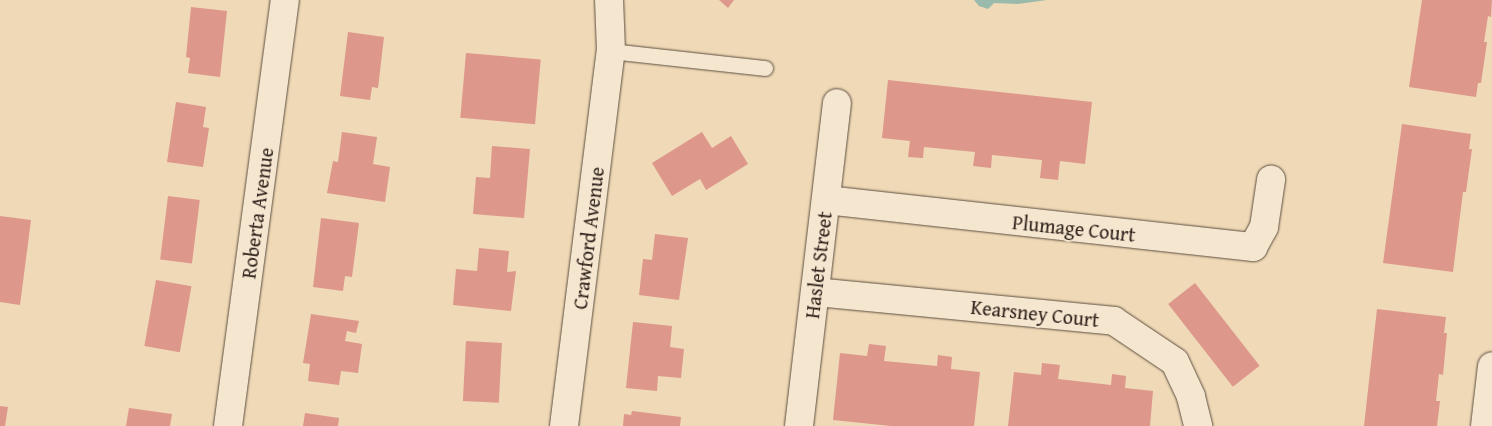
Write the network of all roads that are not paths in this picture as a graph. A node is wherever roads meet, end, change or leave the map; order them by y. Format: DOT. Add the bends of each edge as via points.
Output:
graph roads {
  1 [pos="286,0"];
  2 [pos="609,0"];
  3 [pos="612,51"];
  4 [pos="765,68"];
  5 [pos="837,103"];
  6 [pos="1271,180"];
  7 [pos="826,200"];
  8 [pos="815,292"];
  9 [pos="1492,366"];
  10 [pos="228,426"];
  11 [pos="564,426"];
  12 [pos="799,426"];
  13 [pos="1198,426"];
  14 [pos="1485,426"];
  1 -- 10 [label="street, Roberta Avenue"];
  2 -- 3 [label="street"];
  3 -- 4 [label="lane"];
  3 -- 11 [label="street, Crawford Avenue"];
  5 -- 7 [label="street, Haslet Street"];
  6 -- 7 [label="street, Plumage Court" via="1264,226 1254,247"];
  7 -- 8 [label="street, Haslet Street"];
  8 -- 12 [label="street, Haslet Street"];
  8 -- 13 [label="street, Kearsney Court" via="1114,321 1175,362 1191,397"];
  9 -- 14 [label="street"];
}
